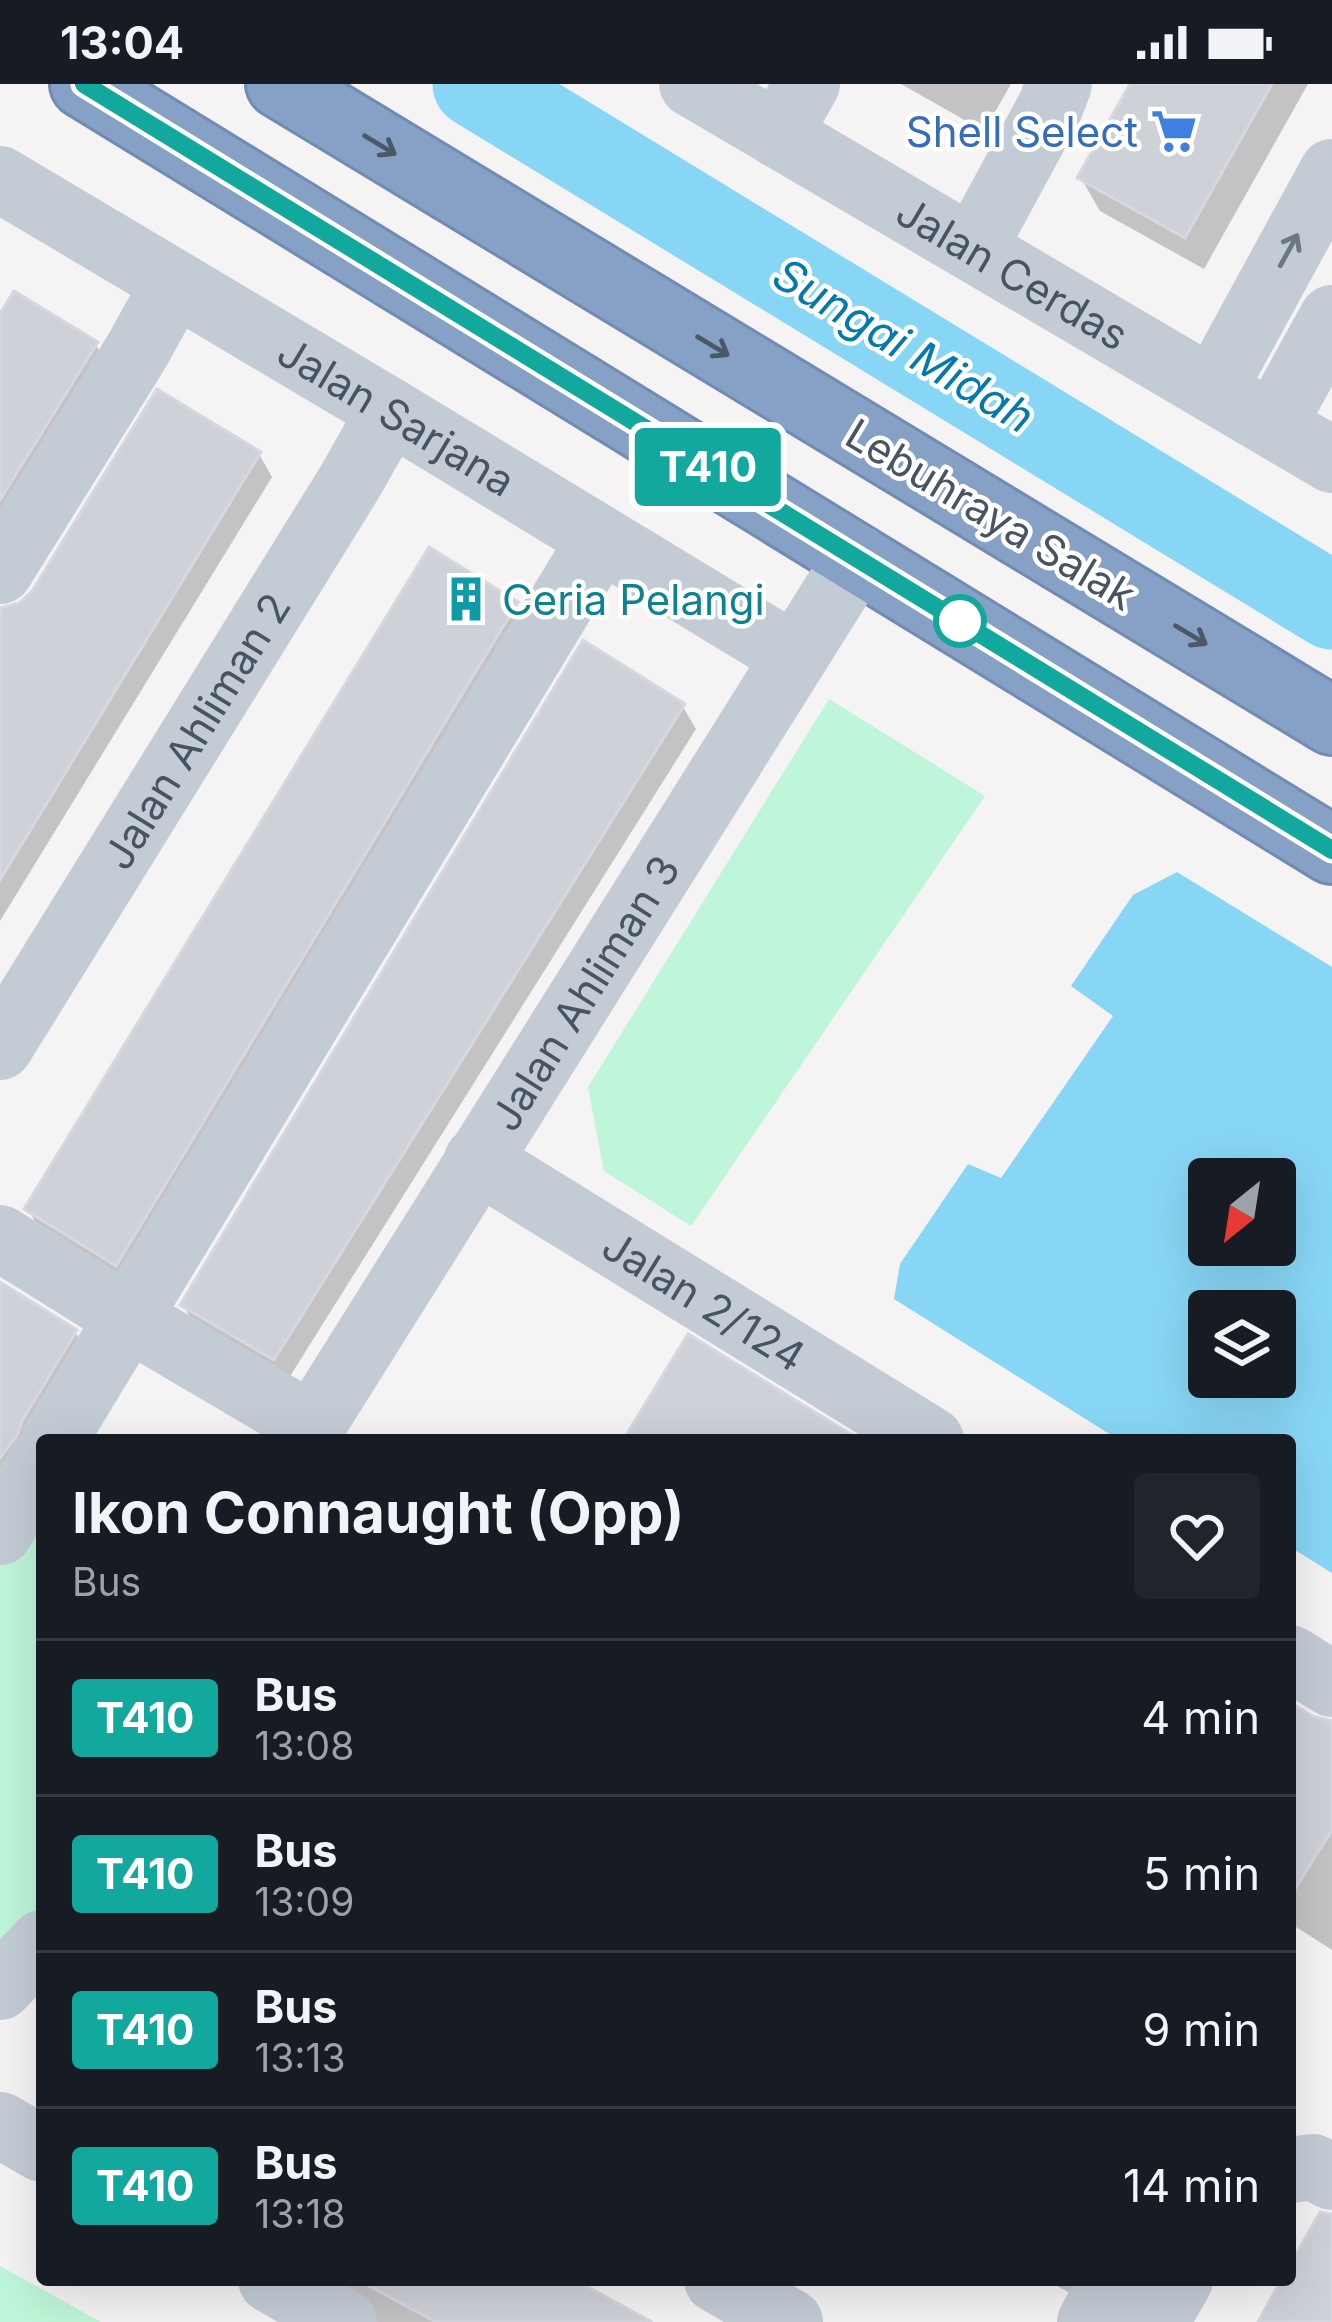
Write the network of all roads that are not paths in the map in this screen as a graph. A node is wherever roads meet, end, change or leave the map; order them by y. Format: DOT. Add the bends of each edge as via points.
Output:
graph roads {
  1 [pos="84,84"];
  2 [pos="280,84"];
  3 [pos="692,84"];
  4 [pos="1059,84"];
  5 [pos="793,109"];
  6 [pos="1332,172"];
  7 [pos="0,179"];
  8 [pos="973,249"];
  9 [pos="174,284"];
  10 [pos="1324,350"];
  11 [pos="1227,364"];
  12 [pos="390,411"];
  13 [pos="1273,425"];
  14 [pos="1332,460"];
  15 [pos="600,540"];
  16 [pos="857,558"];
  17 [pos="0,571"];
  18 [pos="794,656"];
  19 [pos="1329,717"];
  20 [pos="1332,850"];
  21 [pos="0,1047"];
  22 [pos="477,1160"];
  23 [pos="0,1238"];
  24 [pos="127,1317"];
  25 [pos="59,1434"];
  26 [pos="921,1434"];
  27 [pos="36,1471"];
  28 [pos="0,1532"];
  29 [pos="1296,1662"];
  30 [pos="1332,1684"];
  31 [pos="36,1949"];
  32 [pos="0,1987"];
  33 [pos="0,2125"];
  34 [pos="36,2146"];
  35 [pos="1296,2169"];
  36 [pos="1332,2177"];
  37 [pos="281,2286"];
  38 [pos="727,2286"];
  39 [pos="1110,2286"];
  40 [pos="1177,2286"];
  41 [pos="344,2322"];
  42 [pos="790,2322"];
  43 [pos="1090,2322"];
  44 [pos="1156,2322"];
  1 -- 16 [label="highway"];
  2 -- 19 [label="highway, Lebuhraya Salak, one-way"];
  3 -- 5 [label="street, Jalan Cerdas"];
  4 -- 8 [label="street"];
  5 -- 8 [label="street, Jalan Cerdas"];
  11 -- 6 [label="street, one-way"];
  7 -- 9 [label="street, Jalan Sarjana"];
  8 -- 11 [label="street, Jalan Cerdas"];
  9 -- 12 [label="street, Jalan Sarjana"];
  9 -- 17 [label="street"];
  10 -- 11 [label="street"];
  10 -- 13 [label="street"];
  11 -- 13 [label="street, Jalan Cerdas"];
  12 -- 15 [label="street, Jalan Sarjana"];
  12 -- 21 [label="street, Jalan Ahliman 2"];
  13 -- 14 [label="street, Jalan Cerdas"];
  15 -- 18 [label="street, Jalan Sarjana"];
  15 -- 24 [label="street"];
  16 -- 18 [label="street, Jalan Ahliman 3"];
  16 -- 20 [label="highway"];
  18 -- 22 [label="street, Jalan Ahliman 3"];
  22 -- 24 [label="street, Jalan Ahliman 3" via="312,1426"];
  22 -- 26 [label="street, Jalan 2/124"];
  23 -- 24 [label="street"];
  24 -- 25 [label="street"];
  27 -- 28 [label="street"];
  29 -- 30 [label="street"];
  31 -- 32 [label="street"];
  33 -- 34 [label="street"];
  35 -- 36 [label="street"];
  37 -- 41 [label="street"];
  38 -- 42 [label="street"];
  39 -- 43 [label="street"];
  40 -- 44 [label="street"];
}
